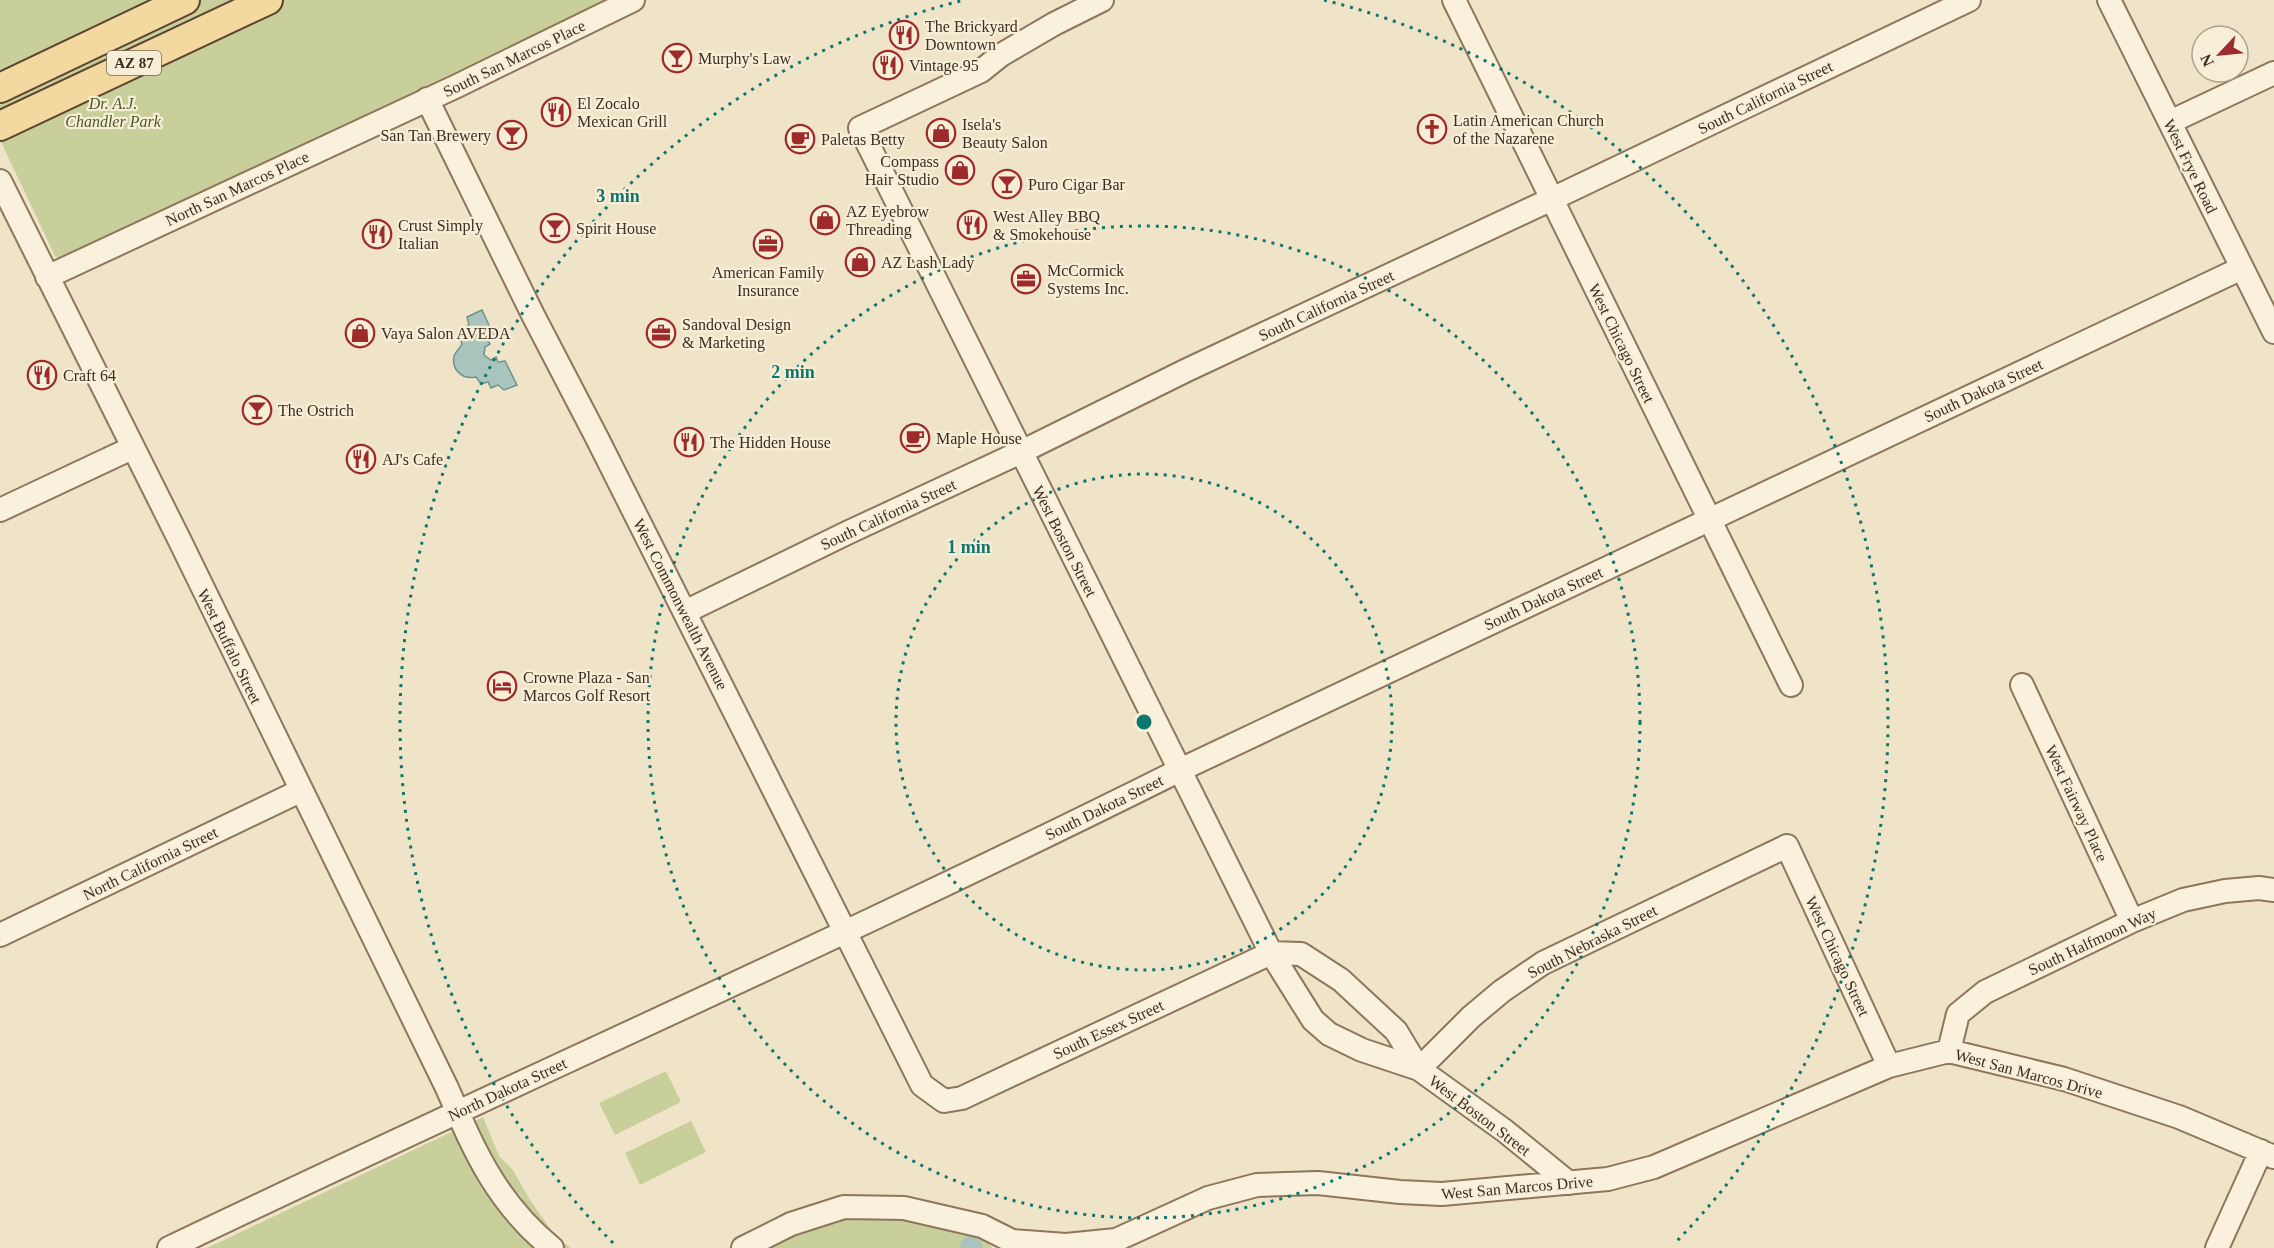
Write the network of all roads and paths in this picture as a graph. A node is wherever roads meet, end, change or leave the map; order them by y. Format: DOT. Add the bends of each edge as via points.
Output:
graph roads {
  1 [pos="185,0"];
  2 [pos="268,0"];
  3 [pos="633,0"];
  4 [pos="1102,0"];
  5 [pos="1454,0"];
  6 [pos="1969,0"];
  7 [pos="2109,0"];
  8 [pos="2274,73"];
  9 [pos="0,88"];
  10 [pos="427,99"];
  11 [pos="2170,122"];
  12 [pos="0,126"];
  13 [pos="0,181"];
  14 [pos="1552,199"];
  15 [pos="2242,268"];
  16 [pos="47,277"];
  17 [pos="2274,332"];
  18 [pos="132,448"];
  19 [pos="1021,452"];
  20 [pos="0,510"];
  21 [pos="1709,519"];
  22 [pos="685,612"];
  23 [pos="1791,685"];
  24 [pos="2022,685"];
  25 [pos="1180,770"];
  26 [pos="300,791"];
  27 [pos="1787,846"];
  28 [pos="2274,890"];
  29 [pos="2132,921"];
  30 [pos="846,931"];
  31 [pos="0,935"];
  32 [pos="1270,952"];
  33 [pos="1948,1052"];
  34 [pos="1888,1066"];
  35 [pos="1419,1070"];
  36 [pos="944,1101"];
  37 [pos="458,1112"];
  38 [pos="2267,1154"];
  39 [pos="1569,1183"];
  40 [pos="169,1248"];
  41 [pos="552,1248"];
  42 [pos="743,1248"];
  43 [pos="2217,1248"];
  1 -- 9 [label="main road, AZ 87"];
  2 -- 12 [label="main road, AZ 87"];
  3 -- 10 [label="street, South San Marcos Place"];
  4 -- 19 [label="street, West Boston Street" via="1054,24 981,71 860,128"];
  5 -- 14 [label="street, West Chicago Street"];
  6 -- 14 [label="street, South California Street"];
  7 -- 11 [label="street, West Frye Road"];
  8 -- 11 [label="street"];
  10 -- 16 [label="street, North San Marcos Place"];
  10 -- 22 [label="street, West Commonwealth Avenue"];
  11 -- 15 [label="street, West Frye Road"];
  13 -- 16 [label="street, West Buffalo Street"];
  14 -- 19 [label="street, South California Street"];
  14 -- 21 [label="street, West Chicago Street"];
  15 -- 17 [label="street, West Frye Road"];
  15 -- 21 [label="street, South Dakota Street"];
  16 -- 18 [label="street, West Buffalo Street"];
  18 -- 20 [label="street"];
  18 -- 26 [label="street, West Buffalo Street"];
  19 -- 22 [label="street, South California Street"];
  19 -- 25 [label="street, West Boston Street"];
  21 -- 23 [label="street, West Chicago Street"];
  21 -- 25 [label="street, South Dakota Street"];
  22 -- 30 [label="street, West Commonwealth Avenue"];
  24 -- 29 [label="street, West Fairway Place"];
  25 -- 30 [label="street, South Dakota Street"];
  25 -- 32 [label="street, West Boston Street"];
  26 -- 31 [label="street, North California Street"];
  26 -- 37 [label="street, West Buffalo Street"];
  27 -- 34 [label="street, West Chicago Street"];
  27 -- 35 [label="street, South Nebraska Street" via="1543,963 1471,1017"];
  28 -- 29 [label="street, South Halfmoon Way" via="2225,891 2182,900"];
  29 -- 33 [label="street, South Halfmoon Way" via="1985,992 1958,1014"];
  30 -- 36 [label="street, West Commonwealth Avenue" via="922,1085"];
  30 -- 37 [label="street, North Dakota Street"];
  32 -- 35 [label="street, West Boston Street" via="1314,1020 1329,1034"];
  32 -- 35 [label="street, West Boston Street" via="1301,954 1341,980 1396,1031"];
  32 -- 36 [label="street, South Essex Street" via="962,1098"];
  33 -- 34 [label="street, West San Marcos Drive"];
  33 -- 38 [label="street, West San Marcos Drive" via="2064,1079 2179,1117"];
  34 -- 39 [label="street, West San Marcos Drive" via="1654,1167 1608,1179"];
  35 -- 39 [label="street, West Boston Street" via="1505,1131"];
  37 -- 40 [label="street, North Dakota Street"];
  37 -- 41 [label="street" via="481,1164 502,1198"];
  38 -- 43 [label="street"];
  39 -- 42 [label="street, West San Marcos Drive" via="1442,1194 1318,1182 1257,1185 1208,1198 1116,1240 1066,1245 1012,1241 982,1226 904,1208 844,1207 791,1224"];
}
